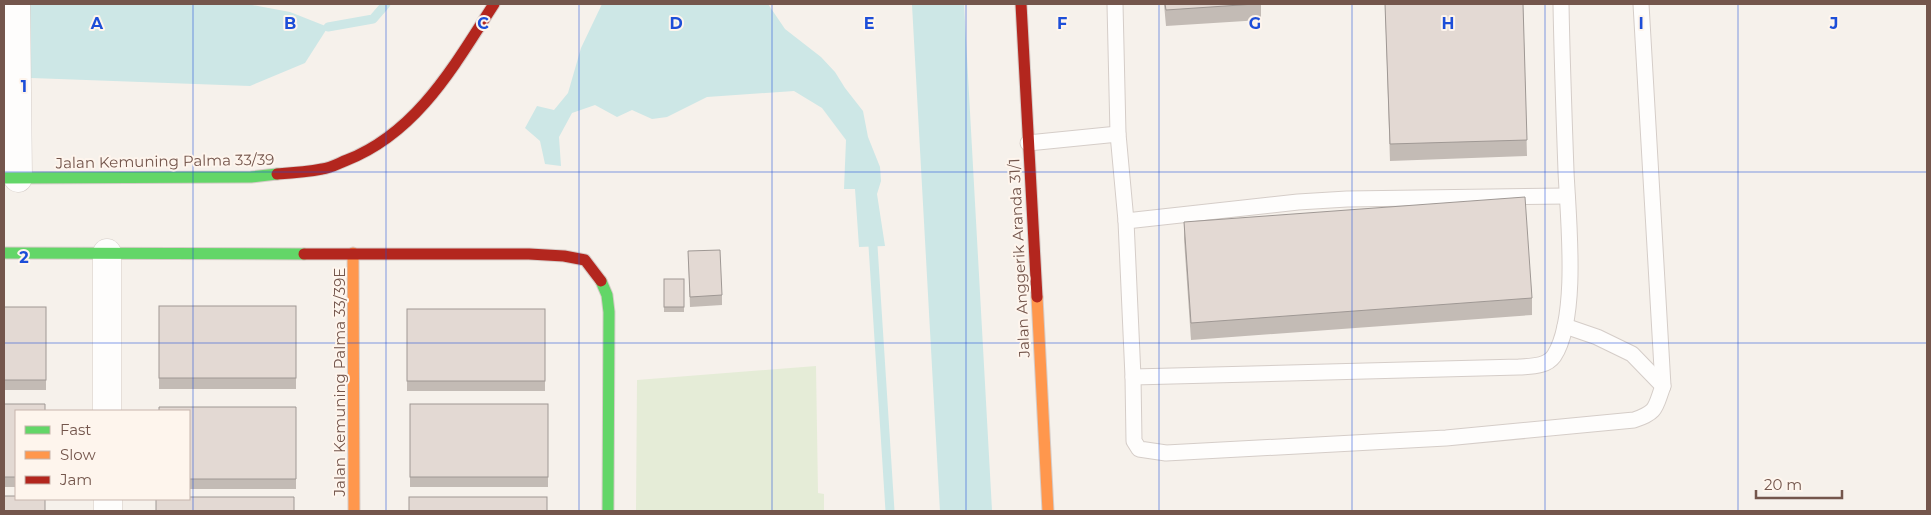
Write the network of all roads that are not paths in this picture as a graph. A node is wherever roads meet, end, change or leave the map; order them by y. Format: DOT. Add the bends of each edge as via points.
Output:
graph roads {
  1 [pos="16,4"];
  2 [pos="494,4"];
  3 [pos="1021,4"];
  4 [pos="1115,4"];
  5 [pos="1560,4"];
  6 [pos="1641,4"];
  7 [pos="1118,134"];
  8 [pos="1028,143"];
  9 [pos="11,178"];
  10 [pos="1567,196"];
  11 [pos="1126,221"];
  12 [pos="4,253"];
  13 [pos="107,253"];
  14 [pos="353,254"];
  15 [pos="1565,326"];
  16 [pos="1133,377"];
  17 [pos="1663,386"];
  18 [pos="107,410"];
  19 [pos="354,511"];
  20 [pos="608,511"];
  21 [pos="1048,511"];
  1 -- 9 [label="street" via="16,100"];
  2 -- 9 [label="street, Jalan Kemuning Palma 33/39" via="423,107 393,134 362,154 324,169 251,177"];
  3 -- 8 [label="street, Jalan Anggerik Aranda 31/1"];
  4 -- 7 [label="lane"];
  5 -- 10 [label="lane"];
  6 -- 17 [label="lane"];
  7 -- 8 [label="lane"];
  7 -- 11 [label="lane"];
  8 -- 21 [label="street, Jalan Anggerik Aranda 31/1"];
  10 -- 11 [label="lane" via="1347,199"];
  10 -- 15 [label="lane" via="1570,280"];
  11 -- 16 [label="lane"];
  12 -- 13 [label="street"];
  13 -- 14 [label="street"];
  13 -- 18 [label="street"];
  14 -- 19 [label="street, Jalan Kemuning Palma 33/39E"];
  14 -- 20 [label="street" via="529,254 585,260 601,278 609,312"];
  15 -- 16 [label="lane" via="1553,357 1537,366"];
  15 -- 17 [label="lane" via="1632,354"];
  16 -- 17 [label="lane" via="1134,441 1139,449 1166,453 1446,438 1634,420 1654,411"];
}
